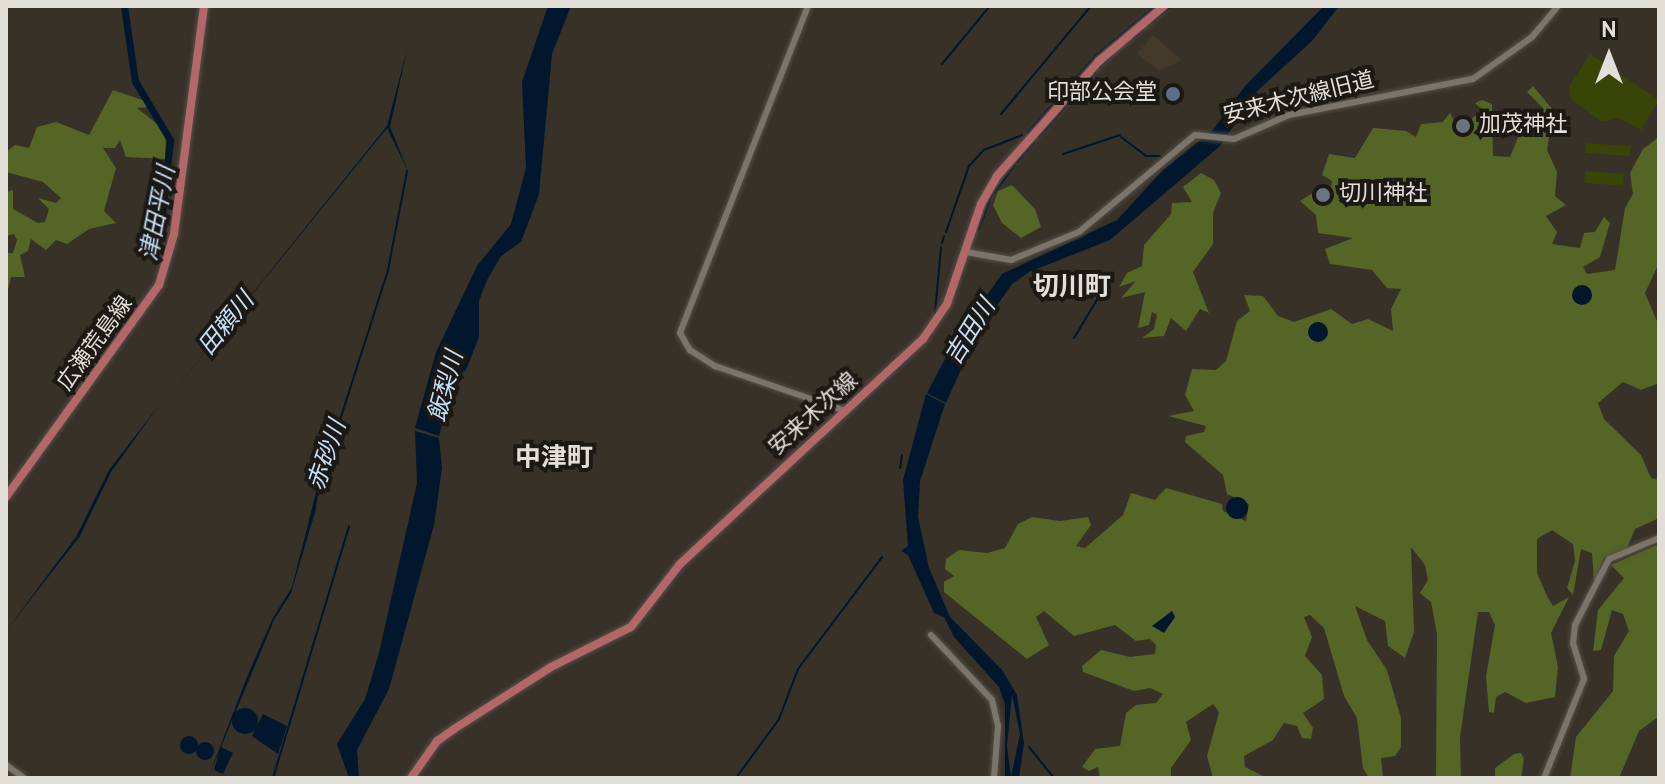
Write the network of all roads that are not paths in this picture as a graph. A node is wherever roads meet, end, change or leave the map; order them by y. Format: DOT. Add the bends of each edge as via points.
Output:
graph roads {
  1 [pos="204,6"];
  2 [pos="808,6"];
  3 [pos="1164,6"];
  4 [pos="1558,6"];
  5 [pos="966,252"];
  6 [pos="846,411"];
  7 [pos="6,497"];
  8 [pos="1659,538"];
  9 [pos="931,635"];
  10 [pos="6,765"];
  11 [pos="24,778"];
  12 [pos="411,778"];
  13 [pos="994,778"];
  14 [pos="1544,778"];
  1 -- 7 [label="main road, 広瀬荒島線" via="174,234 159,285"];
  2 -- 6 [label="street" via="680,333 690,350 715,366"];
  3 -- 5 [label="main road, 安来木次線" via="1104,55 997,176 981,204"];
  4 -- 5 [label="street, 安来木次線旧道" via="1532,37 1473,79 1289,115 1228,139 1201,132 1079,232 1011,260"];
  5 -- 6 [label="main road, 安来木次線" via="934,326"];
  6 -- 12 [label="main road, 安来木次線" via="670,574 631,627 551,667 454,729 437,741"];
  8 -- 14 [label="street" via="1609,559 1577,620 1573,644 1584,679"];
  9 -- 13 [label="street" via="992,700 998,726"];
  10 -- 11 [label="street"];
}
